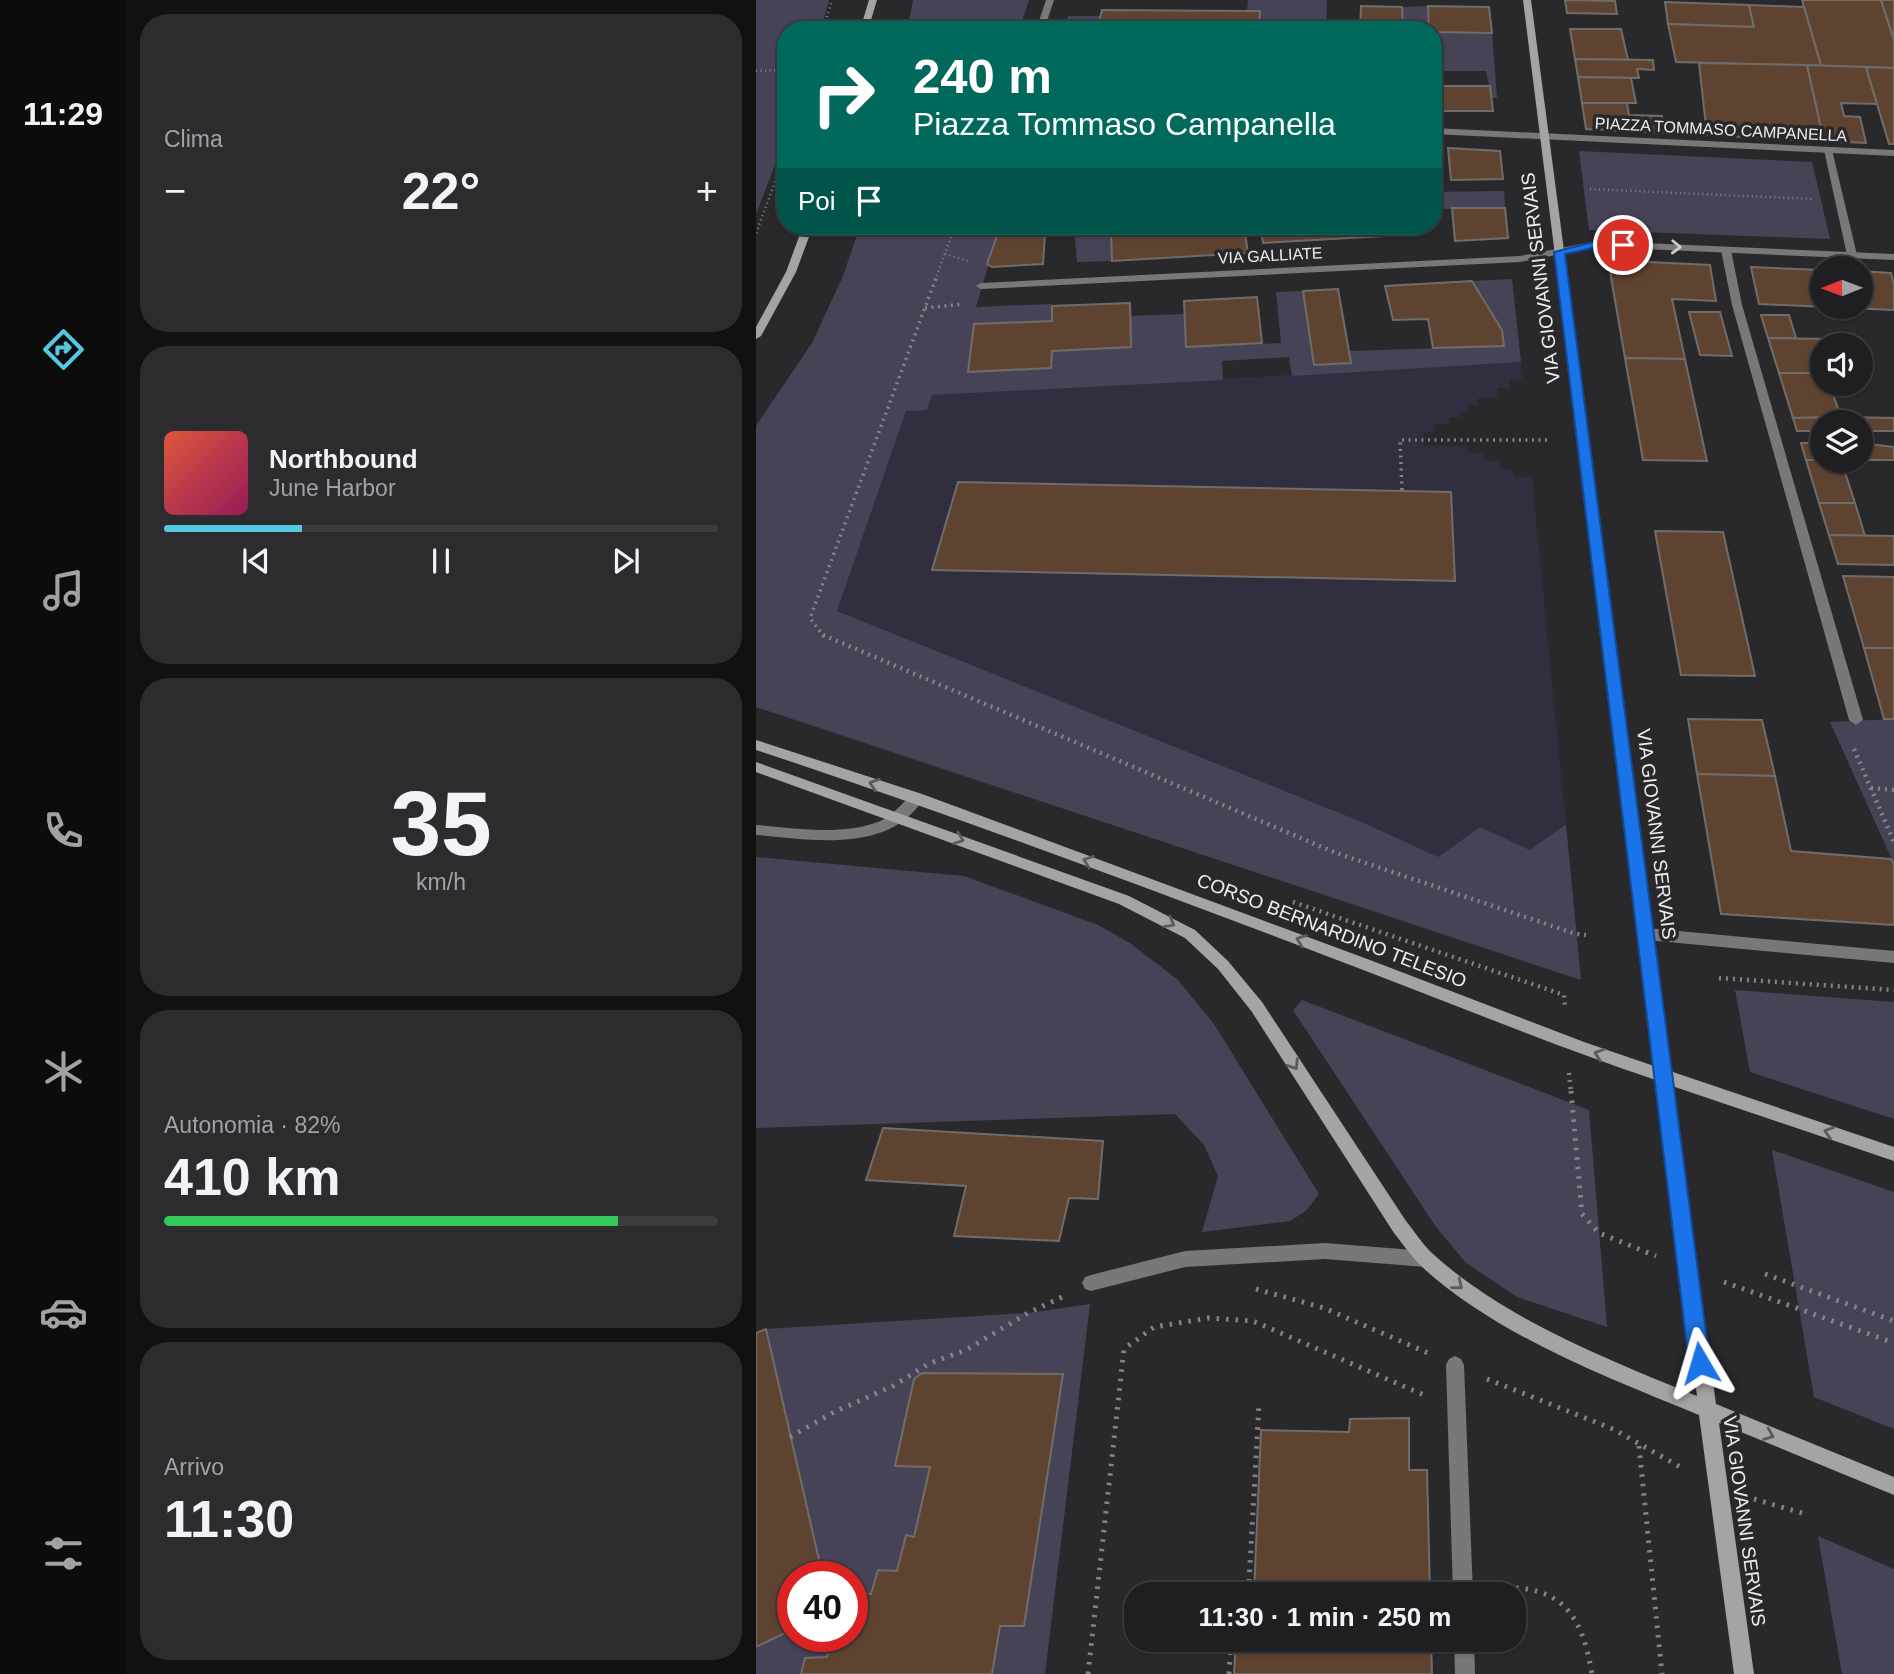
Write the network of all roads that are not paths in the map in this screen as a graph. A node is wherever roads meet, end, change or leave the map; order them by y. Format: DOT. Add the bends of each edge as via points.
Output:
graph roads {
  1 [pos="873,0"];
  2 [pos="1050,0"];
  3 [pos="1527,0"];
  4 [pos="867,21"];
  5 [pos="1043,21"];
  6 [pos="1442,131"];
  7 [pos="1546,136"];
  8 [pos="1828,150"];
  9 [pos="1894,153"];
  10 [pos="805,235"];
  11 [pos="1726,250"];
  12 [pos="1560,252"];
  13 [pos="1852,255"];
  14 [pos="1894,257"];
  15 [pos="981,286"];
  16 [pos="756,336"];
  17 [pos="1856,720"];
  18 [pos="756,746"];
  19 [pos="756,767"];
  20 [pos="917,798"];
  21 [pos="898,818"];
  22 [pos="756,830"];
  23 [pos="1647,934"];
  24 [pos="1894,957"];
  25 [pos="1664,1076"];
  26 [pos="1894,1154"];
  27 [pos="1426,1259"];
  28 [pos="1091,1283"];
  29 [pos="1455,1365"];
  30 [pos="1706,1409"];
  31 [pos="1894,1486"];
  32 [pos="1463,1582"];
  33 [pos="1464,1652"];
  34 [pos="1465,1674"];
  35 [pos="1744,1674"];
  1 -- 4 [label="street"];
  2 -- 5 [label="street"];
  3 -- 7 [label="street, VIA GIOVANNI SERVAIS"];
  6 -- 7 [label="street, PIAZZA TOMMASO CAMPANELLA"];
  7 -- 8 [label="street, PIAZZA TOMMASO CAMPANELLA"];
  7 -- 12 [label="street, VIA GIOVANNI SERVAIS"];
  8 -- 9 [label="street, PIAZZA TOMMASO CAMPANELLA"];
  8 -- 13 [label="street"];
  10 -- 16 [label="street" via="791,272"];
  12 -- 11 [label="street, one-way" via="1597,244"];
  11 -- 13 [label="street"];
  11 -- 17 [label="street" via="1737,305"];
  12 -- 15 [label="street, VIA GALLIATE" via="1520,258"];
  12 -- 23 [label="street, VIA GIOVANNI SERVAIS"];
  13 -- 14 [label="street"];
  20 -- 18 [label="street, CORSO BERNARDINO TELESIO, one-way"];
  19 -- 21 [label="street"];
  20 -- 21 [label="street"];
  25 -- 20 [label="street, CORSO BERNARDINO TELESIO, one-way"];
  21 -- 22 [label="street" via="880,827 833,835"];
  21 -- 27 [label="street, one-way" via="1124,900 1190,934 1257,1007 1376,1193"];
  23 -- 24 [label="street"];
  23 -- 25 [label="street, VIA GIOVANNI SERVAIS"];
  26 -- 25 [label="street, CORSO BERNARDINO TELESIO, one-way"];
  25 -- 30 [label="street, VIA GIOVANNI SERVAIS"];
  27 -- 28 [label="street" via="1325,1251 1185,1259"];
  27 -- 30 [label="street, one-way" via="1504,1318"];
  29 -- 32 [label="street"];
  30 -- 31 [label="street, one-way"];
  30 -- 35 [label="street, VIA GIOVANNI SERVAIS"];
  33 -- 34 [label="street"];
}
